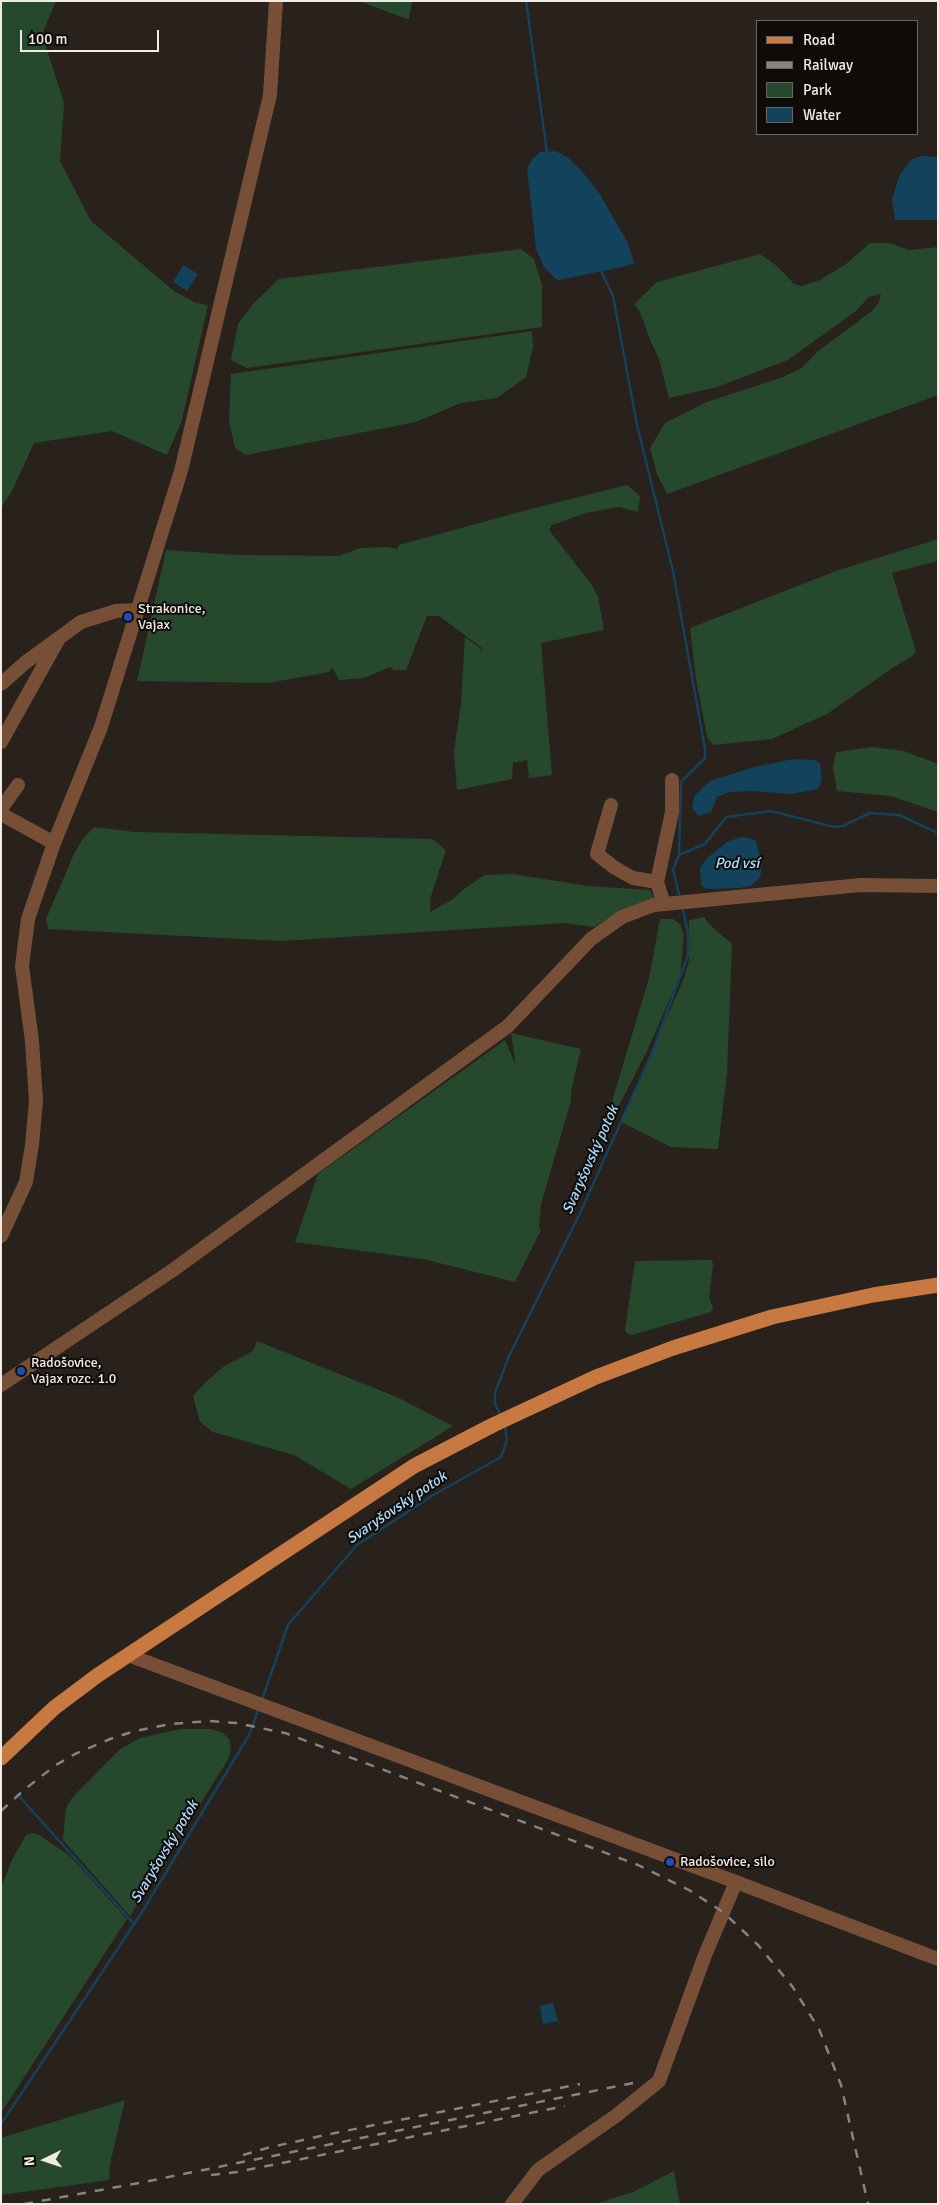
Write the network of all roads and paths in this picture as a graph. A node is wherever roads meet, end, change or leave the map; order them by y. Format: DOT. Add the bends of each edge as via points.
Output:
graph roads {
  1 [pos="276,1"];
  2 [pos="137,610"];
  3 [pos="62,635"];
  4 [pos="1,684"];
  5 [pos="1,742"];
  6 [pos="672,780"];
  7 [pos="18,785"];
  8 [pos="611,805"];
  9 [pos="1,809"];
  10 [pos="1,814"];
  11 [pos="54,843"];
  12 [pos="657,882"];
  13 [pos="938,886"];
  14 [pos="664,904"];
  15 [pos="1,1236"];
  16 [pos="938,1284"];
  17 [pos="1,1385"];
  18 [pos="128,1655"];
  19 [pos="1,1758"];
  20 [pos="736,1882"];
  21 [pos="938,1960"];
  22 [pos="512,2204"];
  1 -- 2 [label="street" via="270,95 181,470"];
  2 -- 3 [label="street" via="95,616"];
  2 -- 11 [label="street" via="101,727"];
  3 -- 4 [label="street"];
  3 -- 5 [label="street"];
  6 -- 12 [label="street" via="672,812"];
  7 -- 9 [label="street"];
  8 -- 12 [label="street" via="598,854 633,878"];
  10 -- 11 [label="street"];
  11 -- 15 [label="street" via="28,919 22,966 36,1101 32,1145 26,1182"];
  12 -- 14 [label="street"];
  13 -- 14 [label="street" via="861,885"];
  14 -- 17 [label="street" via="622,917 591,939 508,1026 172,1270"];
  16 -- 18 [label="main road" via="873,1294 772,1318 673,1348 596,1377 510,1416 414,1466"];
  18 -- 19 [label="main road" via="54,1708"];
  18 -- 20 [label="street"];
  20 -- 21 [label="street"];
  20 -- 22 [label="street" via="705,1955 659,2081 538,2170"];
}
